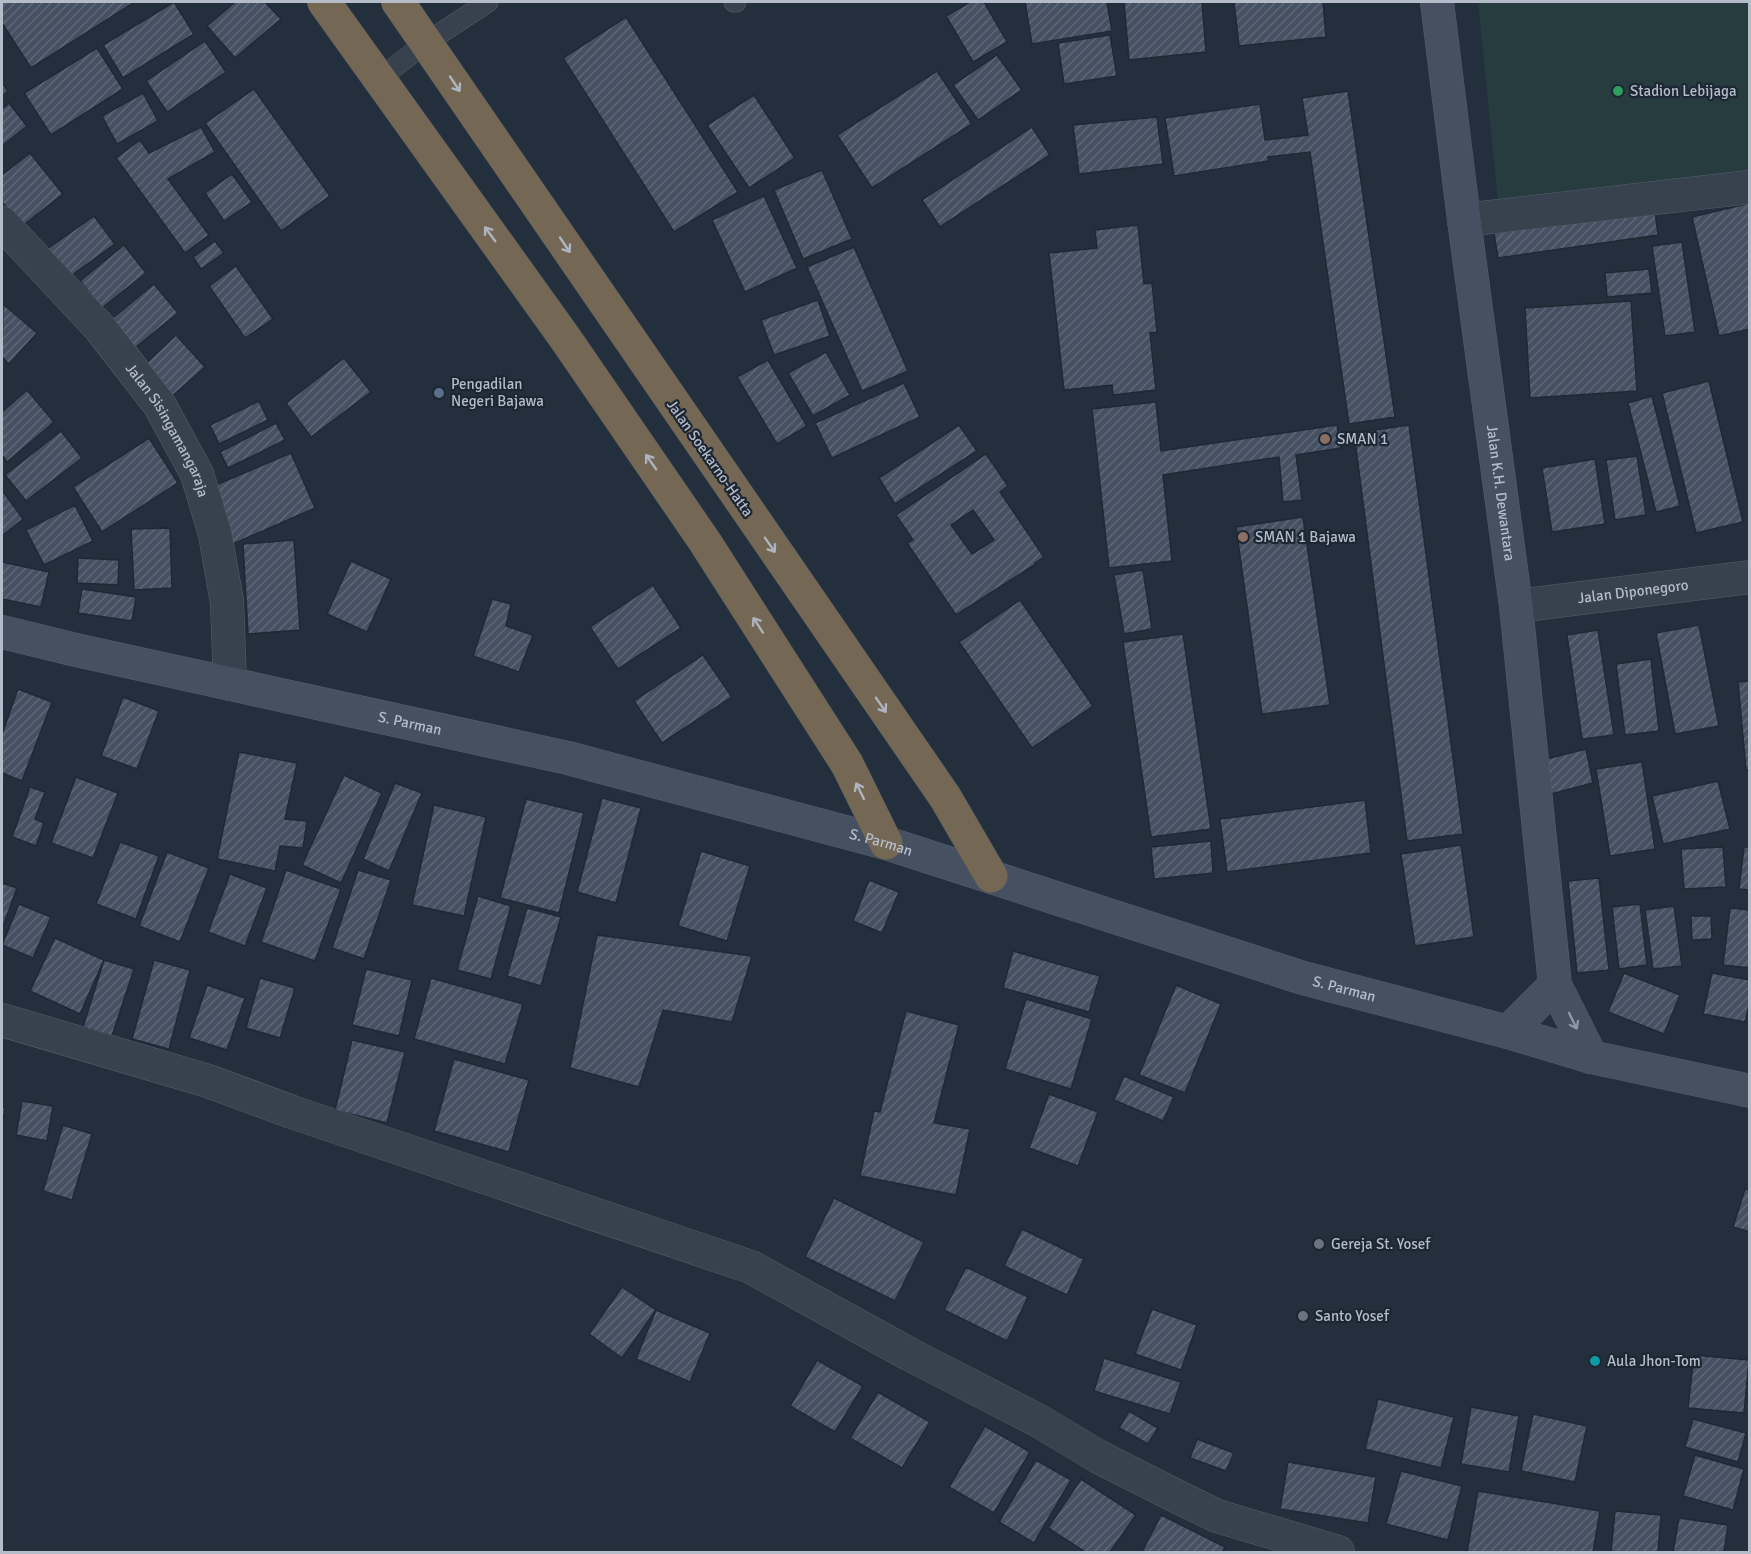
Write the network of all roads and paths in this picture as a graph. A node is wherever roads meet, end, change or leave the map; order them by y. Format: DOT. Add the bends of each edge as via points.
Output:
graph roads {
  1 [pos="324,2"];
  2 [pos="398,2"];
  3 [pos="488,2"];
  4 [pos="1437,2"];
  5 [pos="427,42"];
  6 [pos="379,79"];
  7 [pos="1749,187"];
  8 [pos="1464,220"];
  9 [pos="2,223"];
  10 [pos="1749,577"];
  11 [pos="1516,606"];
  12 [pos="2,632"];
  13 [pos="230,684"];
  14 [pos="886,843"];
  15 [pos="991,876"];
  16 [pos="1555,985"];
  17 [pos="2,1020"];
  18 [pos="1508,1032"];
  19 [pos="1590,1057"];
  20 [pos="1749,1091"];
  21 [pos="1338,1552"];
  1 -- 6 [label="highway"];
  2 -- 5 [label="highway, Jalan Soekarno-Hatta"];
  3 -- 5 [label="lane"];
  4 -- 8 [label="street, Jalan K.H. Dewantara"];
  5 -- 6 [label="lane"];
  5 -- 15 [label="highway, Jalan Soekarno-Hatta, one-way" via="945,797"];
  14 -- 6 [label="highway, one-way" via="848,764 705,542"];
  7 -- 8 [label="street"];
  8 -- 11 [label="street, Jalan K.H. Dewantara"];
  9 -- 13 [label="street, Jalan Sisingamangaraja" via="100,328 159,404 198,474 215,534 226,602"];
  10 -- 11 [label="street, Jalan Diponegoro"];
  11 -- 16 [label="street, Jalan K.H. Dewantara"];
  12 -- 13 [label="street, S. Parman"];
  13 -- 14 [label="street, S. Parman" via="568,758"];
  14 -- 15 [label="street, S. Parman"];
  15 -- 18 [label="street, S. Parman" via="1303,978"];
  16 -- 18 [label="street"];
  16 -- 19 [label="street, one-way"];
  17 -- 21 [label="street" via="208,1081 751,1267 1173,1494 1217,1515"];
  18 -- 19 [label="street, S. Parman"];
  19 -- 20 [label="street, S. Parman"];
}
